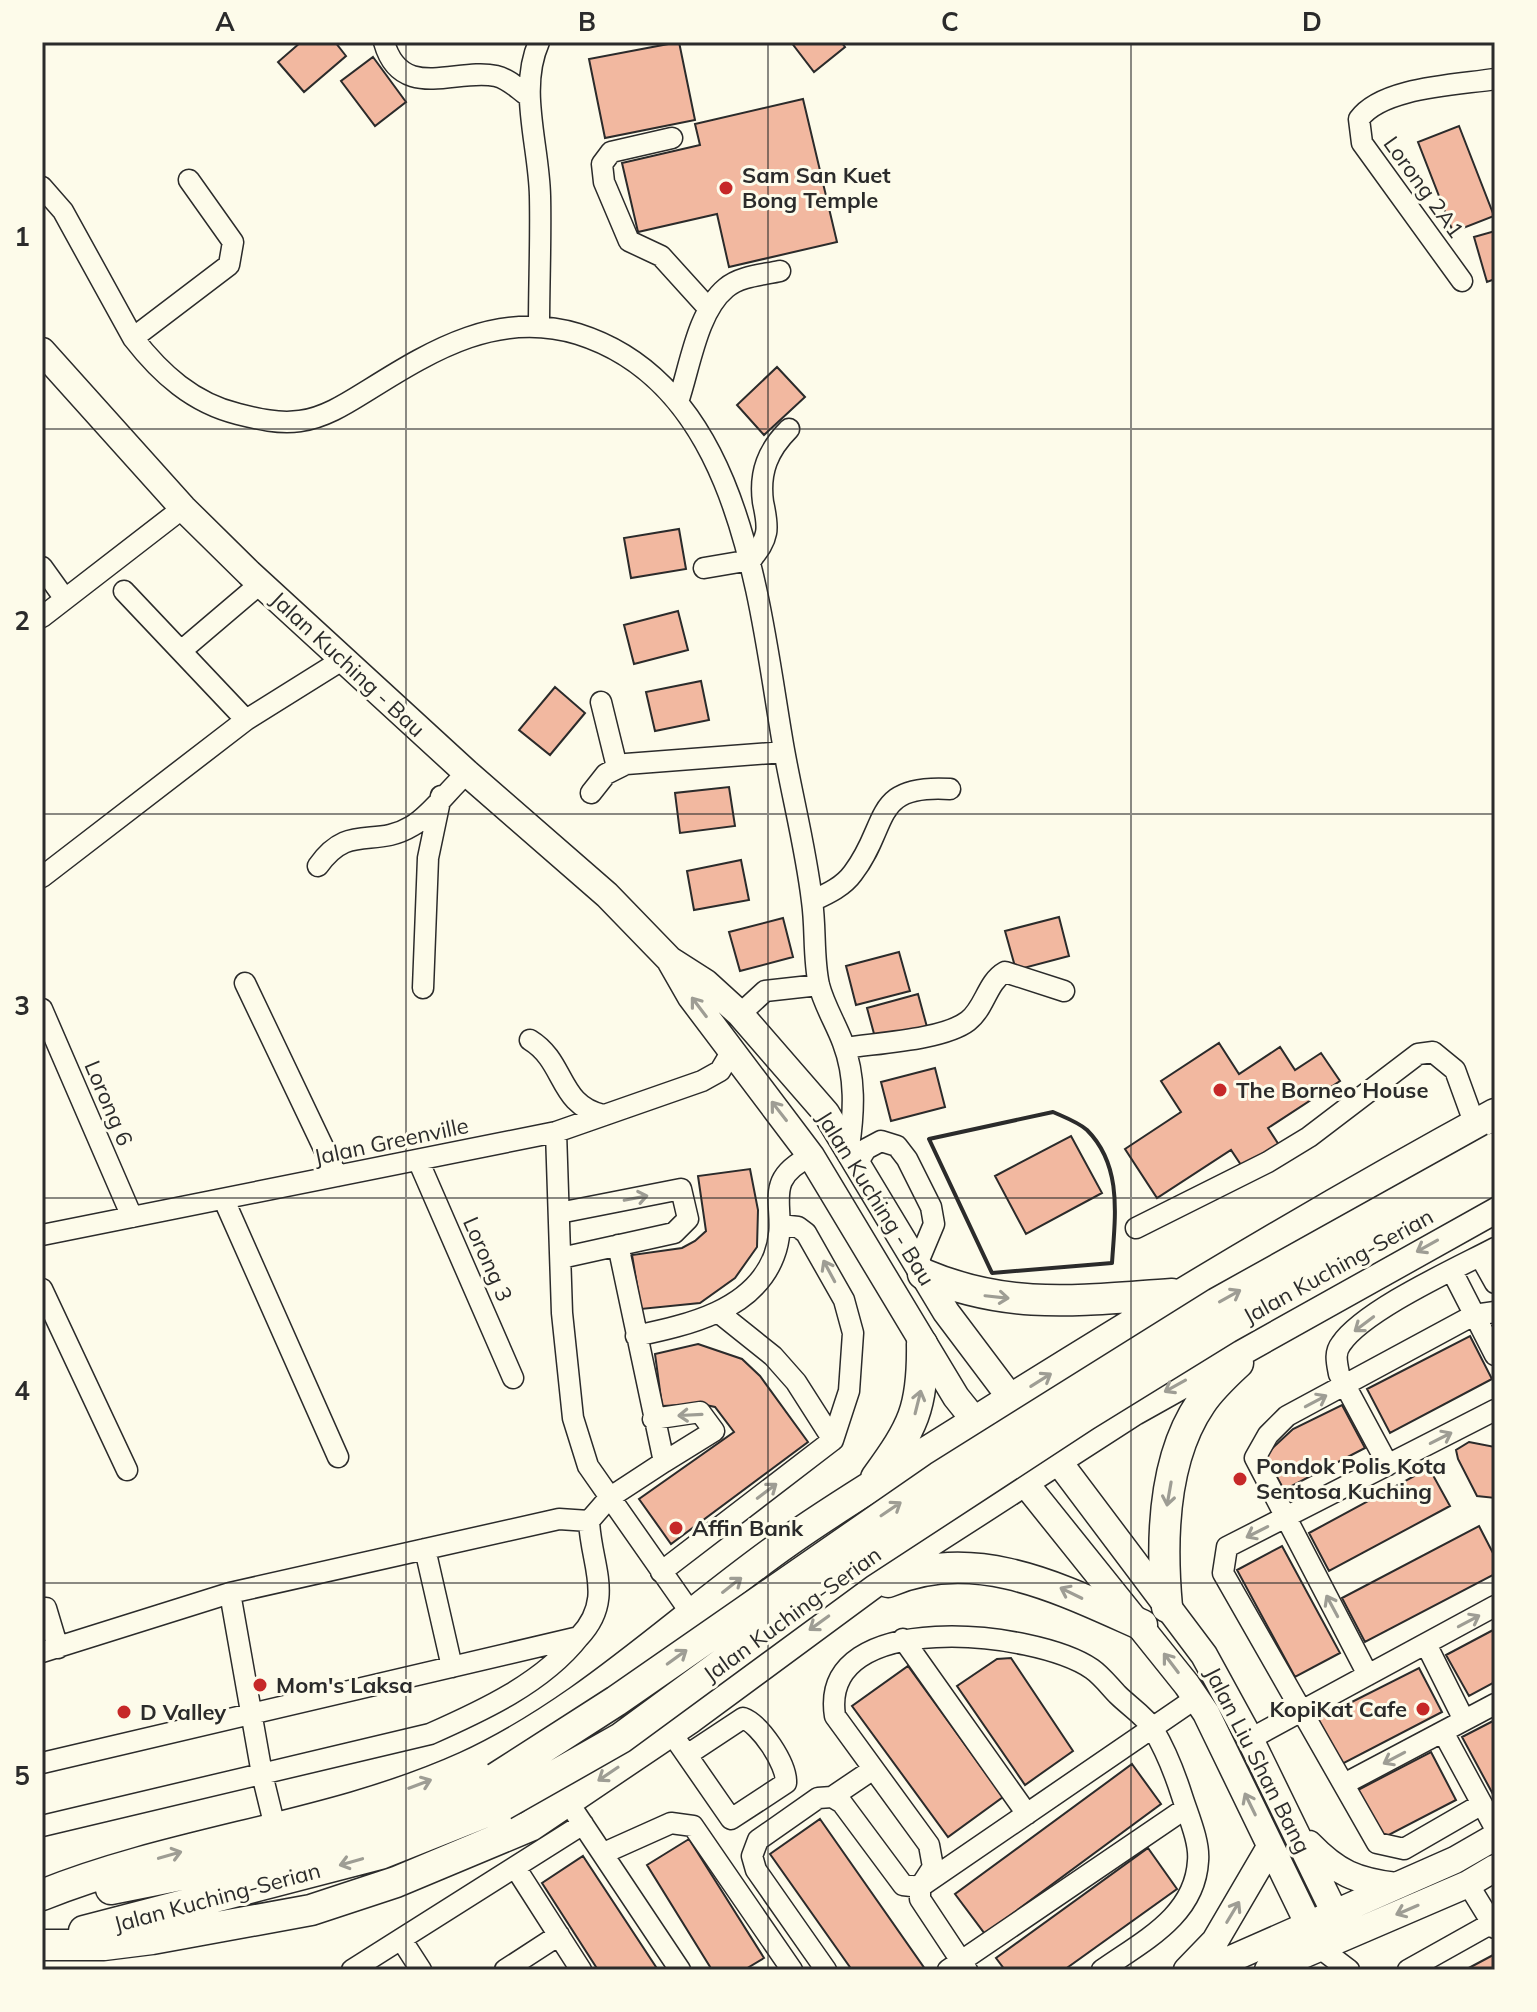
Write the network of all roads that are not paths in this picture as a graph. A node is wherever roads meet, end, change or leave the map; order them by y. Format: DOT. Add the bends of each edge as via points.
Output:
graph roads {
  1 [pos="384,42"];
  2 [pos="539,42"];
  3 [pos="1495,79"];
  4 [pos="528,96"];
  5 [pos="672,138"];
  6 [pos="189,180"];
  7 [pos="42,187"];
  8 [pos="780,271"];
  9 [pos="1462,281"];
  10 [pos="709,309"];
  11 [pos="539,327"];
  12 [pos="133,338"];
  13 [pos="42,351"];
  14 [pos="678,402"];
  15 [pos="789,429"];
  16 [pos="183,508"];
  17 [pos="751,560"];
  18 [pos="42,567"];
  19 [pos="704,568"];
  20 [pos="261,583"];
  21 [pos="124,591"];
  22 [pos="65,599"];
  23 [pos="42,617"];
  24 [pos="181,651"];
  25 [pos="342,660"];
  26 [pos="601,702"];
  27 [pos="246,720"];
  28 [pos="784,752"];
  29 [pos="617,767"];
  30 [pos="467,773"];
  31 [pos="950,789"];
  32 [pos="591,793"];
  33 [pos="441,796"];
  34 [pos="318,866"];
  35 [pos="42,877"];
  36 [pos="812,901"];
  37 [pos="670,960"];
  38 [pos="245,983"];
  39 [pos="819,985"];
  40 [pos="423,988"];
  41 [pos="1064,991"];
  42 [pos="42,1009"];
  43 [pos="740,1014"];
  44 [pos="530,1040"];
  45 [pos="845,1048"];
  46 [pos="732,1051"];
  47 [pos="603,1115"];
  48 [pos="1485,1119"];
  49 [pos="556,1132"];
  50 [pos="1495,1148"];
  51 [pos="853,1154"];
  52 [pos="811,1156"];
  53 [pos="418,1160"];
  54 [pos="337,1176"];
  55 [pos="1495,1178"];
  56 [pos="224,1200"];
  57 [pos="1495,1208"];
  58 [pos="559,1213"];
  59 [pos="132,1217"];
  60 [pos="780,1225"];
  61 [pos="1136,1228"];
  62 [pos="42,1235"];
  63 [pos="618,1245"];
  64 [pos="1487,1252"];
  65 [pos="561,1258"];
  66 [pos="918,1266"];
  67 [pos="1452,1271"];
  68 [pos="1495,1283"];
  69 [pos="42,1289"];
  70 [pos="1177,1294"];
  71 [pos="718,1312"];
  72 [pos="1485,1314"];
  73 [pos="636,1336"];
  74 [pos="1266,1336"];
  75 [pos="922,1344"];
  76 [pos="1495,1355"];
  77 [pos="513,1378"];
  78 [pos="1345,1385"];
  79 [pos="1009,1400"];
  80 [pos="1495,1410"];
  81 [pos="653,1419"];
  82 [pos="975,1422"];
  83 [pos="833,1440"];
  84 [pos="338,1457"];
  85 [pos="1057,1459"];
  86 [pos="664,1462"];
  87 [pos="1388,1465"];
  88 [pos="127,1470"];
  89 [pos="1025,1480"];
  90 [pos="865,1492"];
  91 [pos="609,1498"];
  92 [pos="1286,1517"];
  93 [pos="589,1521"];
  94 [pos="425,1549"];
  95 [pos="661,1572"];
  96 [pos="230,1593"];
  97 [pos="853,1598"];
  98 [pos="1495,1606"];
  99 [pos="1167,1607"];
  100 [pos="42,1608"];
  101 [pos="693,1616"];
  102 [pos="1142,1625"];
  103 [pos="579,1637"];
  104 [pos="903,1639"];
  105 [pos="1426,1644"];
  106 [pos="50,1650"];
  107 [pos="452,1667"];
  108 [pos="1368,1675"];
  109 [pos="1196,1698"];
  110 [pos="1495,1704"];
  111 [pos="1302,1711"];
  112 [pos="253,1713"];
  113 [pos="1464,1720"];
  114 [pos="1152,1727"];
  115 [pos="1443,1732"];
  116 [pos="1250,1739"];
  117 [pos="678,1743"];
  118 [pos="42,1763"];
  119 [pos="872,1770"];
  120 [pos="262,1774"];
  121 [pos="1344,1784"];
  122 [pos="499,1792"];
  123 [pos="832,1797"];
  124 [pos="1482,1804"];
  125 [pos="1186,1808"];
  126 [pos="575,1813"];
  127 [pos="1027,1814"];
  128 [pos="42,1826"];
  129 [pos="275,1827"];
  130 [pos="1292,1828"];
  131 [pos="1495,1828"];
  132 [pos="1495,1837"];
  133 [pos="1270,1847"];
  134 [pos="604,1853"];
  135 [pos="515,1867"];
  136 [pos="1495,1868"];
  137 [pos="1468,1884"];
  138 [pos="1396,1886"];
  139 [pos="920,1887"];
  140 [pos="42,1898"];
  141 [pos="1340,1925"];
  142 [pos="1494,1926"];
  143 [pos="559,1935"];
  144 [pos="1314,1936"];
  145 [pos="401,1939"];
  146 [pos="42,1943"];
  147 [pos="807,1943"];
  148 [pos="788,1965"];
  149 [pos="959,1967"];
  150 [pos="352,1970"];
  151 [pos="421,1970"];
  152 [pos="505,1970"];
  153 [pos="581,1970"];
  154 [pos="680,1970"];
  155 [pos="826,1970"];
  156 [pos="1102,1970"];
  157 [pos="1187,1970"];
  158 [pos="1206,1970"];
  159 [pos="1268,1970"];
  160 [pos="1349,1970"];
  161 [pos="1408,1970"];
  1 -- 4 [label="street" via="393,62 406,73 446,80 496,76"];
  2 -- 4 [label="street"];
  3 -- 9 [label="street, Lorong 2A1" via="1392,96 1368,107 1359,119 1362,143"];
  4 -- 11 [label="street" via="537,137 540,195"];
  5 -- 10 [label="street" via="611,152 602,164 604,182 629,241 661,256"];
  6 -- 12 [label="street" via="233,242 229,265"];
  7 -- 12 [label="street" via="63,211"];
  8 -- 10 [label="street" via="727,287"];
  10 -- 14 [label="street"];
  11 -- 12 [label="street" via="487,330 438,347 342,406 302,421 266,421 186,393"];
  11 -- 14 [label="street" via="578,334 612,349"];
  13 -- 16 [label="main road, Jalan Kuching - Bau"];
  14 -- 17 [label="street" via="721,475"];
  15 -- 17 [label="street" via="763,467 767,530"];
  16 -- 20 [label="main road, Jalan Kuching - Bau"];
  16 -- 22 [label="street"];
  17 -- 19 [label="street"];
  17 -- 28 [label="street"];
  18 -- 22 [label="street"];
  20 -- 24 [label="street"];
  20 -- 25 [label="main road, Jalan Kuching - Bau"];
  21 -- 24 [label="street"];
  22 -- 23 [label="street"];
  24 -- 27 [label="street"];
  25 -- 27 [label="street"];
  25 -- 30 [label="main road, Jalan Kuching - Bau"];
  26 -- 29 [label="street"];
  27 -- 35 [label="street"];
  28 -- 29 [label="street"];
  28 -- 36 [label="street"];
  29 -- 32 [label="street"];
  30 -- 33 [label="street"];
  30 -- 37 [label="main road, Jalan Kuching - Bau" via="607,895"];
  31 -- 36 [label="street" via="912,790 894,797 853,874"];
  33 -- 34 [label="street" via="416,824 396,835 352,839 331,848"];
  33 -- 40 [label="street" via="428,858"];
  36 -- 39 [label="street"];
  37 -- 43 [label="main road, Jalan Kuching - Bau"];
  46 -- 37 [label="main road, Jalan Kuching - Bau, one-way"];
  38 -- 54 [label="street"];
  39 -- 43 [label="street" via="765,991"];
  39 -- 45 [label="street"];
  41 -- 45 [label="street" via="1005,972 966,1023"];
  42 -- 59 [label="street, Lorong 6"];
  43 -- 51 [label="main road, Jalan Kuching - Bau" via="788,1067"];
  44 -- 47 [label="street" via="546,1050 568,1092 585,1111"];
  45 -- 51 [label="street"];
  46 -- 47 [label="street, Jalan Greenville" via="720,1071 702,1081"];
  52 -- 46 [label="main road, Jalan Kuching - Bau, one-way"];
  47 -- 49 [label="street, Jalan Greenville"];
  48 -- 61 [label="street" via="1455,1070 1433,1052 1418,1054 1268,1162"];
  48 -- 70 [label="highway"];
  49 -- 53 [label="street, Jalan Greenville"];
  49 -- 58 [label="street"];
  122 -- 50 [label="highway, Jalan Kuching-Serian, one-way, bridge" via="616,1701 993,1443 1217,1303"];
  51 -- 66 [label="main road, Jalan Kuching - Bau"];
  51 -- 66 [label="street" via="881,1141 897,1146 907,1159 934,1224"];
  52 -- 60 [label="street" via="781,1177"];
  52 -- 75 [label="main road, Jalan Kuching - Bau"];
  53 -- 54 [label="street, Jalan Greenville"];
  53 -- 77 [label="street, Lorong 3"];
  54 -- 56 [label="street, Jalan Greenville"];
  55 -- 122 [label="highway, Jalan Kuching-Serian, bridge" via="1227,1328 1059,1432 858,1564 621,1738"];
  56 -- 59 [label="street, Jalan Greenville"];
  56 -- 84 [label="street"];
  57 -- 74 [label="highway, one-way"];
  58 -- 63 [label="street, one-way" via="684,1191 687,1223 674,1233"];
  58 -- 65 [label="street"];
  59 -- 62 [label="street, Jalan Greenville"];
  60 -- 71 [label="street" via="774,1257 752,1288"];
  83 -- 60 [label="street, one-way" via="849,1391 853,1333 844,1300 806,1233"];
  63 -- 65 [label="street"];
  63 -- 73 [label="street"];
  64 -- 67 [label="street"];
  64 -- 68 [label="street"];
  65 -- 91 [label="street" via="573,1418 588,1466"];
  66 -- 70 [label="highway, one-way" via="990,1297 1064,1301"];
  66 -- 79 [label="main road, Jalan Kuching - Bau"];
  67 -- 72 [label="street"];
  67 -- 78 [label="street, one-way" via="1385,1308 1340,1344 1336,1358"];
  69 -- 88 [label="street"];
  79 -- 70 [label="highway, one-way"];
  71 -- 73 [label="street"];
  71 -- 83 [label="street" via="773,1356"];
  72 -- 76 [label="street"];
  72 -- 78 [label="street"];
  73 -- 81 [label="street"];
  74 -- 85 [label="highway, one-way"];
  74 -- 99 [label="highway, one-way" via="1213,1387 1185,1434 1167,1495"];
  75 -- 82 [label="main road, Jalan Kuching - Bau"];
  90 -- 75 [label="highway, one-way" via="910,1429 922,1383"];
  78 -- 87 [label="street"];
  92 -- 78 [label="street, one-way" via="1255,1458 1287,1416"];
  79 -- 82 [label="highway"];
  79 -- 85 [label="main road, Jalan Kuching - Bau"];
  87 -- 80 [label="street, one-way"];
  81 -- 86 [label="street"];
  86 -- 81 [label="street, one-way" via="714,1431 700,1412"];
  82 -- 89 [label="main road, Jalan Kuching - Bau"];
  82 -- 90 [label="highway"];
  95 -- 83 [label="street, one-way"];
  85 -- 89 [label="highway"];
  85 -- 99 [label="main road, Jalan Liu Shan Bang"];
  86 -- 91 [label="street"];
  87 -- 92 [label="street"];
  89 -- 97 [label="highway"];
  89 -- 102 [label="main road, Jalan Liu Shan Bang"];
  101 -- 90 [label="highway, one-way" via="786,1542"];
  91 -- 93 [label="street"];
  91 -- 95 [label="street"];
  108 -- 92 [label="street, one-way"];
  92 -- 111 [label="street, one-way" via="1227,1547 1223,1573"];
  93 -- 94 [label="street" via="559,1519"];
  93 -- 103 [label="street" via="601,1592 593,1621"];
  94 -- 96 [label="street"];
  94 -- 107 [label="street"];
  95 -- 101 [label="street"];
  96 -- 106 [label="street"];
  96 -- 112 [label="street"];
  102 -- 97 [label="highway, one-way" via="1062,1588 1001,1572 925,1570"];
  97 -- 117 [label="highway, one-way"];
  105 -- 98 [label="street, one-way"];
  99 -- 116 [label="main road, Jalan Liu Shan Bang" via="1204,1655"];
  100 -- 106 [label="street"];
  129 -- 101 [label="highway, one-way" via="324,1816 464,1768 511,1744 630,1666"];
  109 -- 102 [label="main road, Jalan Liu Shan Bang, one-way"];
  103 -- 107 [label="street"];
  103 -- 120 [label="street" via="560,1661 430,1734"];
  104 -- 114 [label="street" via="956,1636 1036,1644 1094,1671"];
  104 -- 119 [label="street" via="858,1661 832,1694 835,1716"];
  104 -- 127 [label="street"];
  105 -- 108 [label="street"];
  105 -- 113 [label="street"];
  107 -- 112 [label="street"];
  108 -- 111 [label="street"];
  109 -- 114 [label="street"];
  133 -- 109 [label="main road, Jalan Liu Shan Bang, one-way"];
  110 -- 113 [label="street"];
  111 -- 116 [label="street"];
  111 -- 121 [label="street"];
  112 -- 118 [label="street"];
  112 -- 120 [label="street"];
  113 -- 115 [label="street"];
  114 -- 125 [label="street"];
  114 -- 127 [label="street"];
  115 -- 121 [label="street, one-way"];
  115 -- 124 [label="street"];
  116 -- 130 [label="main road, Jalan Liu Shan Bang"];
  117 -- 117 [label="street" via="731,1819 786,1783 783,1768 752,1721 743,1718"];
  117 -- 126 [label="highway, one-way"];
  119 -- 123 [label="street"];
  119 -- 139 [label="street" via="929,1845 933,1867"];
  120 -- 128 [label="street"];
  120 -- 129 [label="street"];
  121 -- 124 [label="street" via="1377,1843 1404,1849"];
  122 -- 140 [label="highway, Jalan Kuching-Serian" via="440,1803 335,1840 152,1881"];
  122 -- 146 [label="highway, Jalan Kuching-Serian, one-way" via="380,1854"];
  123 -- 139 [label="street" via="842,1803 903,1885"];
  123 -- 147 [label="street" via="818,1798 758,1840 752,1856 756,1870"];
  124 -- 131 [label="street"];
  125 -- 149 [label="street"];
  125 -- 156 [label="street" via="1199,1859 1191,1895 1169,1923"];
  126 -- 134 [label="street"];
  126 -- 135 [label="street"];
  126 -- 146 [label="highway" via="311,1910 104,1945"];
  127 -- 139 [label="street"];
  140 -- 129 [label="highway, one-way" via="84,1878"];
  130 -- 138 [label="main road" via="1333,1868 1369,1883"];
  130 -- 141 [label="main road, Jalan Liu Shan Bang"];
  132 -- 138 [label="main road"];
  133 -- 144 [label="main road, Jalan Liu Shan Bang"];
  157 -- 133 [label="main road, one-way" via="1215,1941"];
  134 -- 148 [label="street" via="671,1823 693,1826"];
  134 -- 154 [label="street"];
  135 -- 143 [label="street"];
  135 -- 145 [label="street"];
  136 -- 137 [label="main road"];
  137 -- 141 [label="main road, one-way"];
  137 -- 142 [label="street"];
  138 -- 141 [label="main road"];
  139 -- 149 [label="street" via="920,1899"];
  141 -- 144 [label="main road"];
  141 -- 160 [label="street"];
  142 -- 161 [label="street"];
  143 -- 152 [label="street"];
  143 -- 153 [label="street"];
  144 -- 158 [label="main road"];
  144 -- 159 [label="main road"];
  144 -- 160 [label="street"];
  145 -- 150 [label="street"];
  145 -- 151 [label="street"];
  147 -- 148 [label="street"];
  147 -- 155 [label="street"];
}
